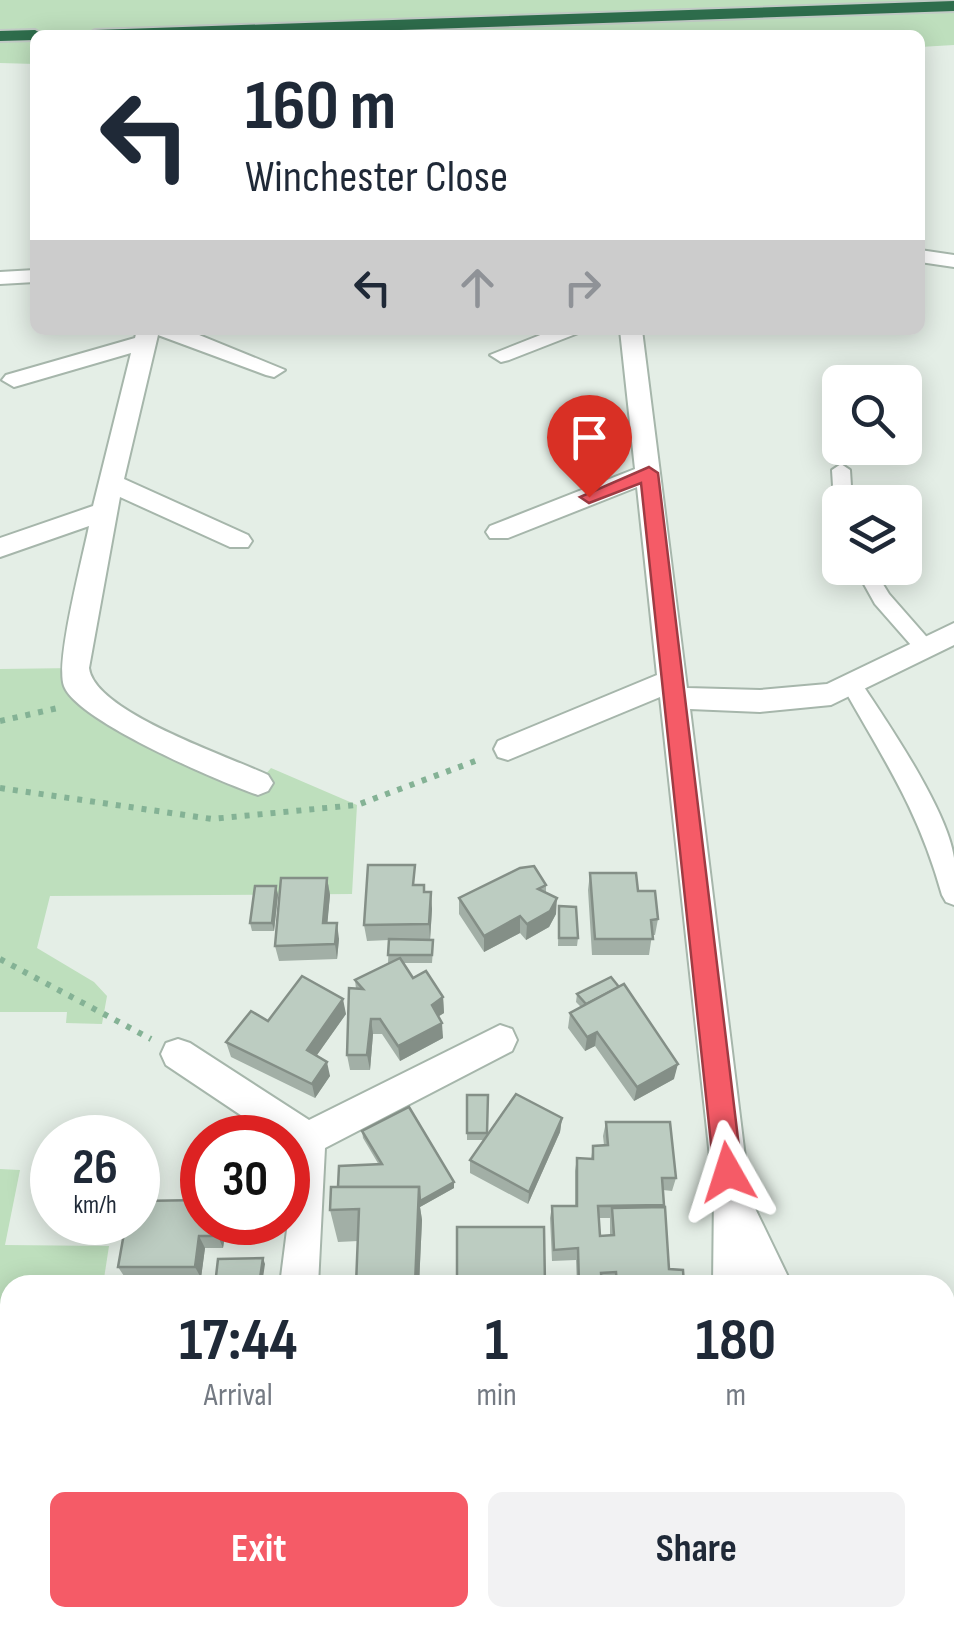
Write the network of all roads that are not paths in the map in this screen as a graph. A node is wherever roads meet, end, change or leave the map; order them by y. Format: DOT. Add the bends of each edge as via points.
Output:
graph roads {
  1 [pos="954,6"];
  2 [pos="243,30"];
  3 [pos="0,36"];
  4 [pos="30,36"];
  5 [pos="925,257"];
  6 [pos="954,261"];
  7 [pos="30,276"];
  8 [pos="0,278"];
  9 [pos="150,335"];
  10 [pos="153,335"];
  11 [pos="156,335"];
  12 [pos="560,335"];
  13 [pos="632,335"];
  14 [pos="501,355"];
  15 [pos="274,370"];
  16 [pos="14,380"];
  17 [pos="841,470"];
  18 [pos="649,473"];
  19 [pos="113,484"];
  20 [pos="842,485"];
  21 [pos="104,511"];
  22 [pos="499,532"];
  23 [pos="239,540"];
  24 [pos="0,548"];
  25 [pos="874,585"];
  26 [pos="954,634"];
  27 [pos="925,648"];
  28 [pos="852,687"];
  29 [pos="674,689"];
  30 [pos="508,750"];
  31 [pos="258,783"];
  32 [pos="954,896"];
  33 [pos="500,1040"];
  34 [pos="178,1054"];
  35 [pos="271,1115"];
  36 [pos="310,1138"];
  37 [pos="732,1194"];
  38 [pos="301,1245"];
  39 [pos="300,1275"];
  40 [pos="732,1275"];
  41 [pos="768,1275"];
  1 -- 2 [label="highway"];
  3 -- 4 [label="highway"];
  5 -- 6 [label="street"];
  7 -- 8 [label="street"];
  9 -- 16 [label="street"];
  10 -- 19 [label="street"];
  11 -- 15 [label="street"];
  12 -- 14 [label="street"];
  13 -- 18 [label="street"];
  17 -- 20 [label="lane"];
  18 -- 22 [label="street"];
  18 -- 29 [label="street"];
  19 -- 21 [label="street"];
  19 -- 23 [label="street"];
  21 -- 24 [label="street"];
  21 -- 31 [label="street" via="77,685 105,713"];
  25 -- 27 [label="lane"];
  26 -- 27 [label="street"];
  27 -- 28 [label="street"];
  28 -- 29 [label="street" via="805,699"];
  28 -- 32 [label="lane" via="922,798"];
  29 -- 30 [label="street"];
  29 -- 37 [label="street"];
  33 -- 36 [label="street"];
  34 -- 35 [label="street"];
  37 -- 40 [label="street"];
  37 -- 41 [label="street"];
  38 -- 39 [label="street"];
}
